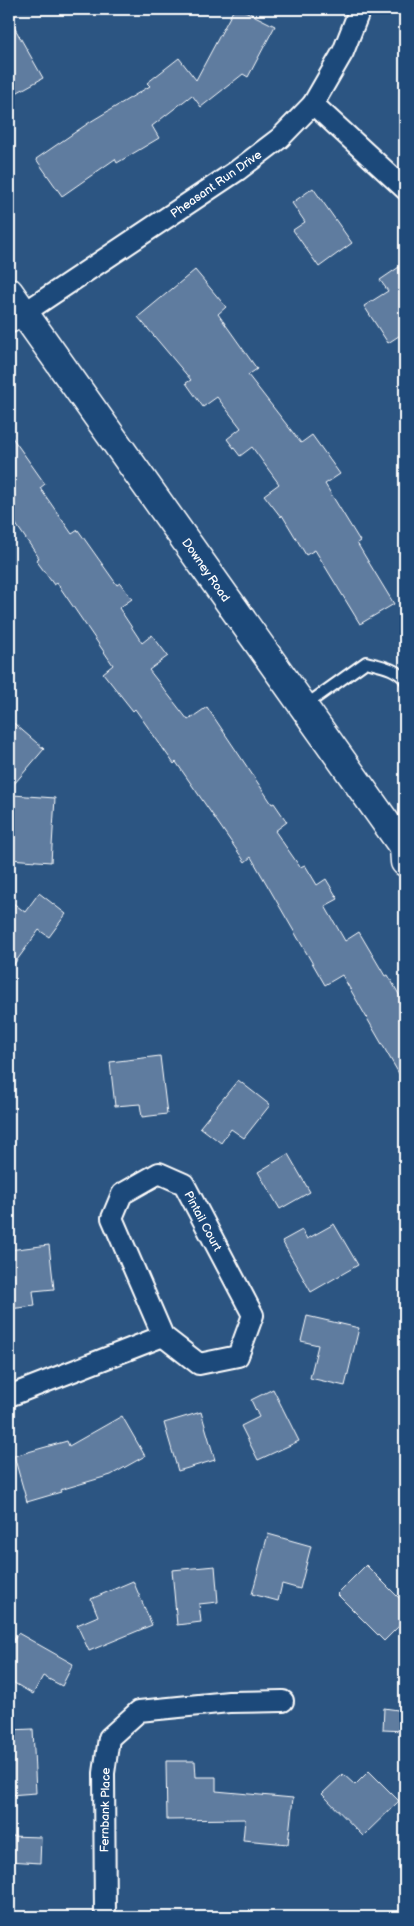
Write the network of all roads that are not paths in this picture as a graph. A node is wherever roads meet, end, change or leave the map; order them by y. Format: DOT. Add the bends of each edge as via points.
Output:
graph roads {
  1 [pos="360,9"];
  2 [pos="312,104"];
  3 [pos="405,189"];
  4 [pos="14,310"];
  5 [pos="405,680"];
  6 [pos="303,707"];
  7 [pos="405,853"];
  8 [pos="163,1336"];
  9 [pos="9,1396"];
  10 [pos="283,1701"];
  11 [pos="105,1917"];
  1 -- 2 [label="street, Pheasant Run Drive" via="343,52"];
  2 -- 3 [label="street"];
  2 -- 4 [label="street, Pheasant Run Drive" via="280,138 238,170"];
  4 -- 6 [label="main road, Downey Road"];
  5 -- 6 [label="lane" via="386,667 366,662"];
  6 -- 7 [label="main road, Downey Road"];
  8 -- 8 [label="street, Pintail Court" via="199,1364 238,1356 253,1315 184,1184 159,1173 122,1194 112,1218"];
  8 -- 9 [label="street"];
  10 -- 11 [label="street, Fernbank Place" via="229,1702 139,1711 109,1738 104,1773"];
}
